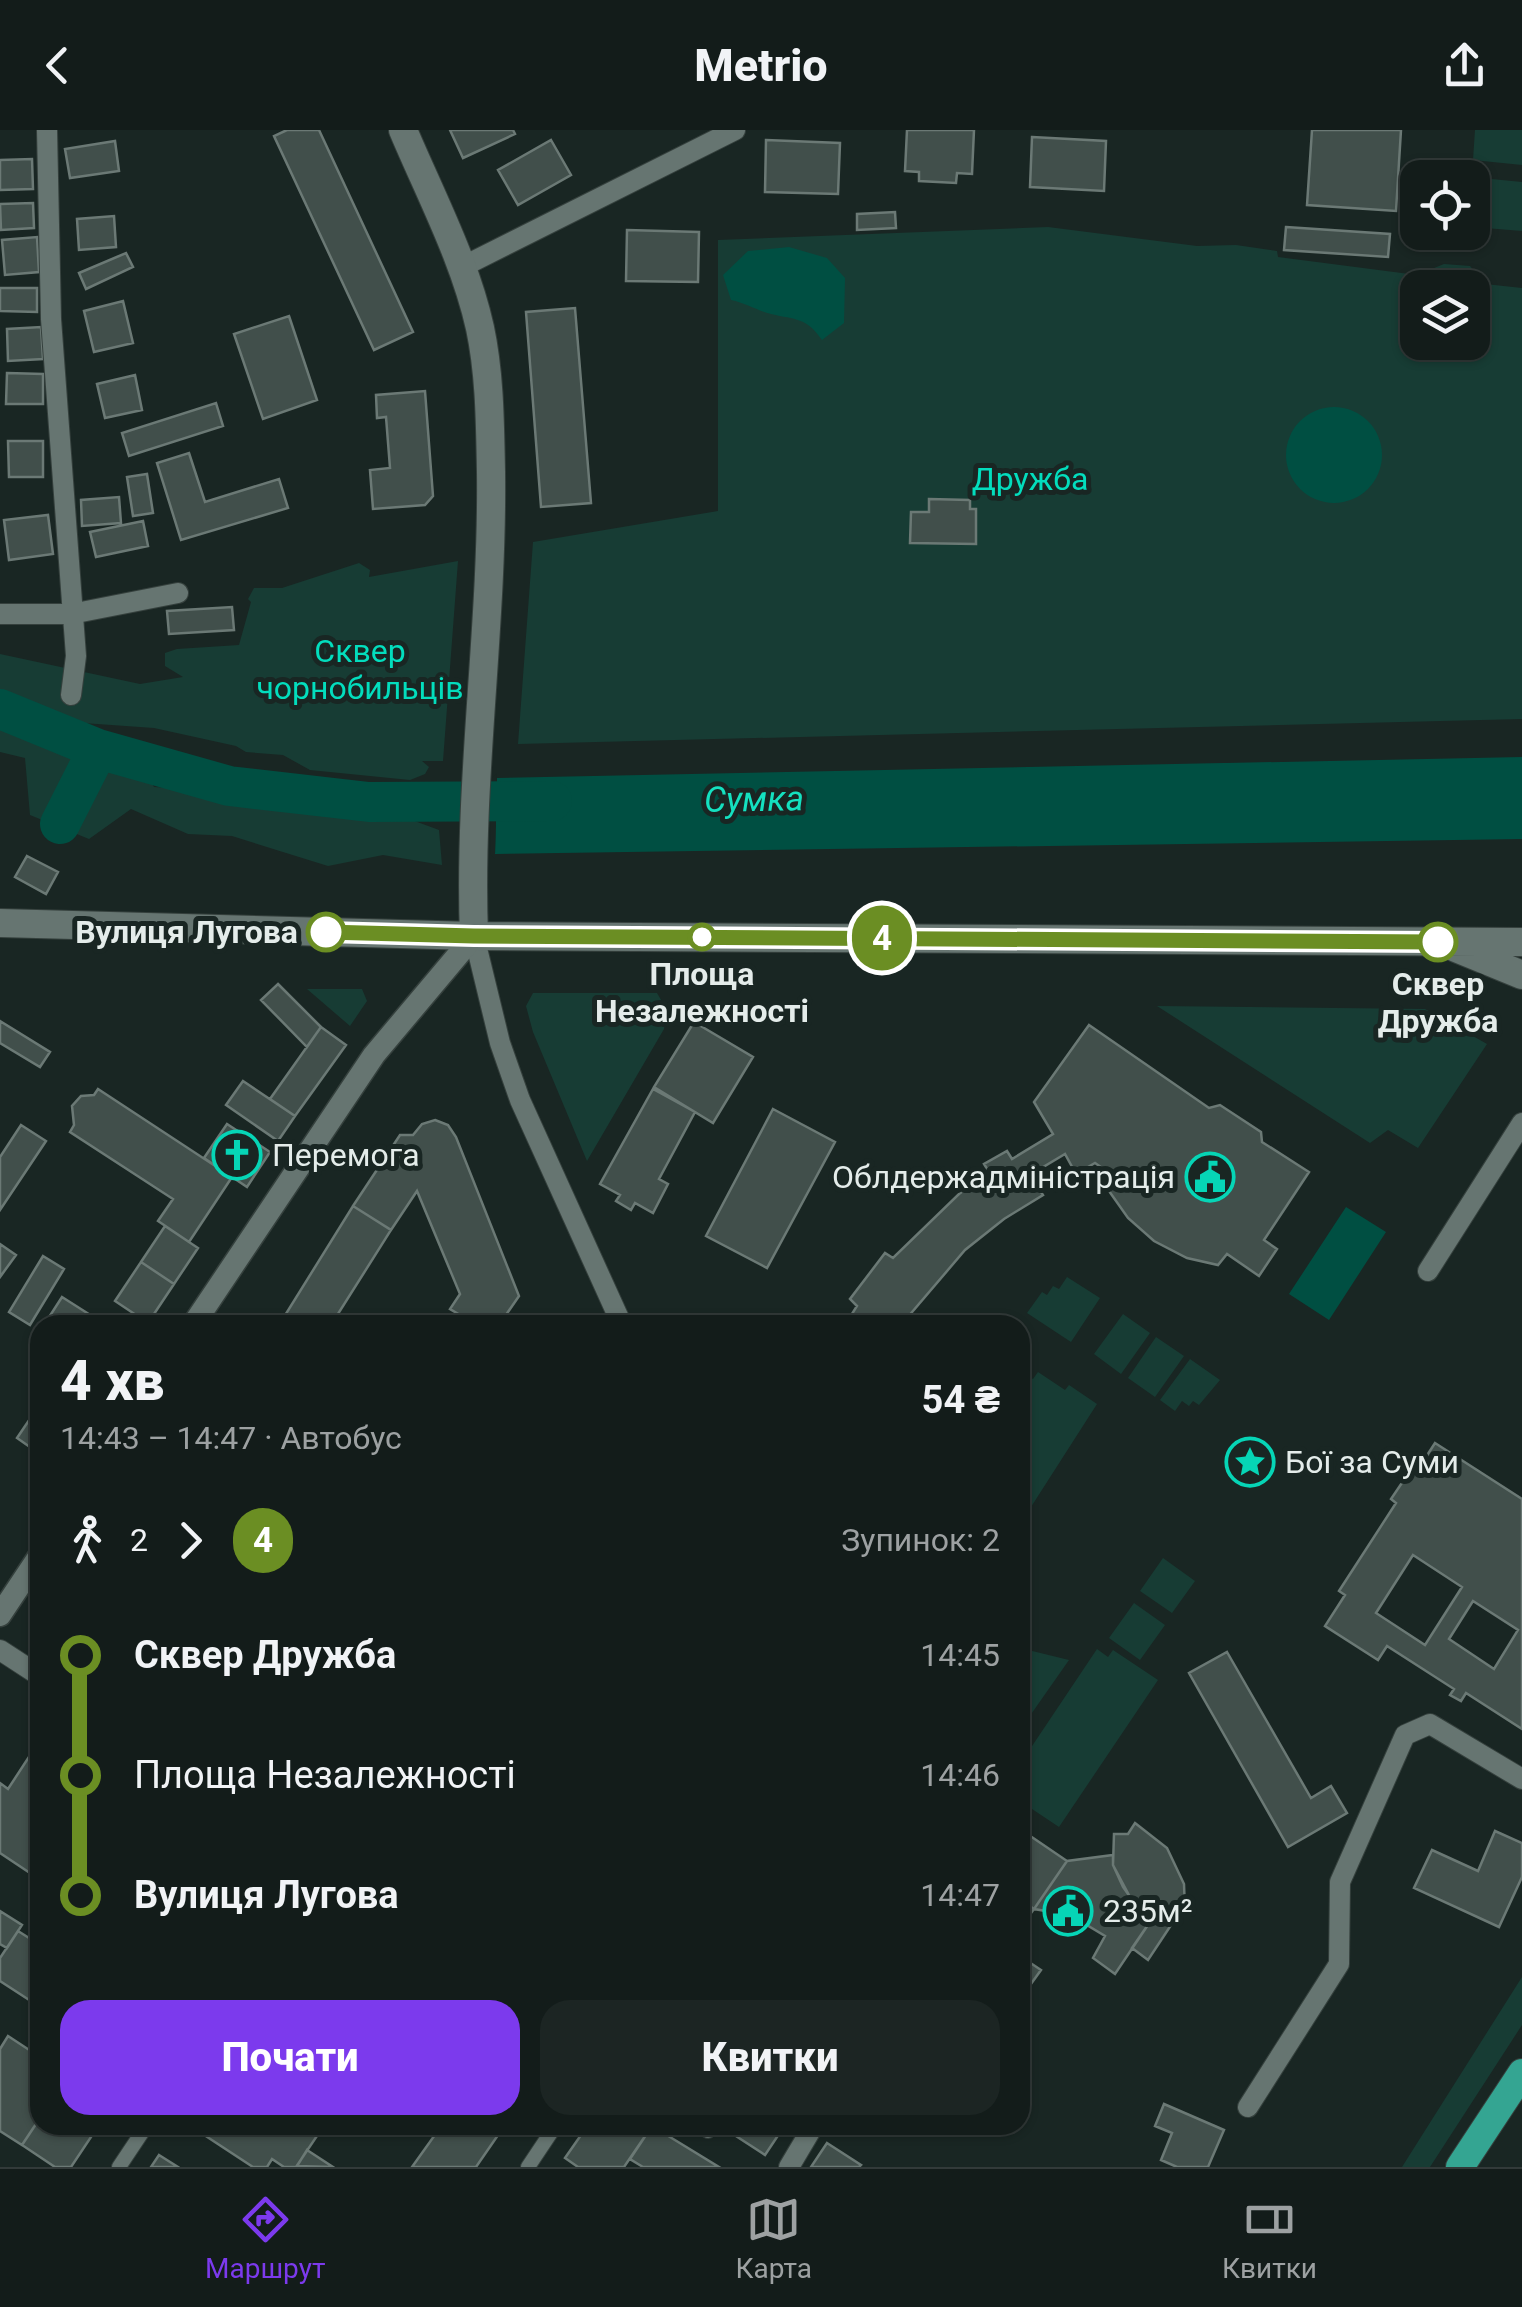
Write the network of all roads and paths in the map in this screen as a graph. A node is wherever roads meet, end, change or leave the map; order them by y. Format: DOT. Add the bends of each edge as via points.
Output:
graph roads {
  1 [pos="46,130"];
  2 [pos="403,130"];
  3 [pos="735,130"];
  4 [pos="462,268"];
  5 [pos="178,593"];
  6 [pos="0,614"];
  7 [pos="71,614"];
  8 [pos="71,695"];
  9 [pos="0,923"];
  10 [pos="474,936"];
  11 [pos="1441,942"];
  12 [pos="1522,942"];
  13 [pos="1522,975"];
  14 [pos="1522,1123"];
  15 [pos="1428,1271"];
  16 [pos="201,1315"];
  17 [pos="617,1315"];
  18 [pos="30,1571"];
  19 [pos="0,1615"];
  20 [pos="0,1650"];
  21 [pos="30,1670"];
  22 [pos="1522,1779"];
  23 [pos="1522,2073"];
  24 [pos="1248,2107"];
  25 [pos="140,2135"];
  26 [pos="549,2135"];
  27 [pos="808,2135"];
  28 [pos="119,2167"];
  29 [pos="528,2167"];
  30 [pos="789,2167"];
  31 [pos="1460,2167"];
  1 -- 7 [label="street"];
  2 -- 4 [label="main road"];
  3 -- 4 [label="street"];
  4 -- 10 [label="main road" via="480,329 492,542 477,758"];
  5 -- 7 [label="street"];
  6 -- 7 [label="street"];
  7 -- 8 [label="street"];
  9 -- 10 [label="main road"];
  10 -- 11 [label="main road"];
  10 -- 16 [label="street" via="374,1056"];
  10 -- 17 [label="street" via="520,1100"];
  11 -- 12 [label="main road"];
  11 -- 13 [label="main road"];
  14 -- 15 [label="street"];
  18 -- 19 [label="street"];
  20 -- 21 [label="street"];
  22 -- 24 [label="street" via="1430,1724 1405,1735 1340,1882 1340,1964"];
  23 -- 31 [label="main road"];
  25 -- 28 [label="street"];
  26 -- 29 [label="street"];
  27 -- 30 [label="street"];
}
